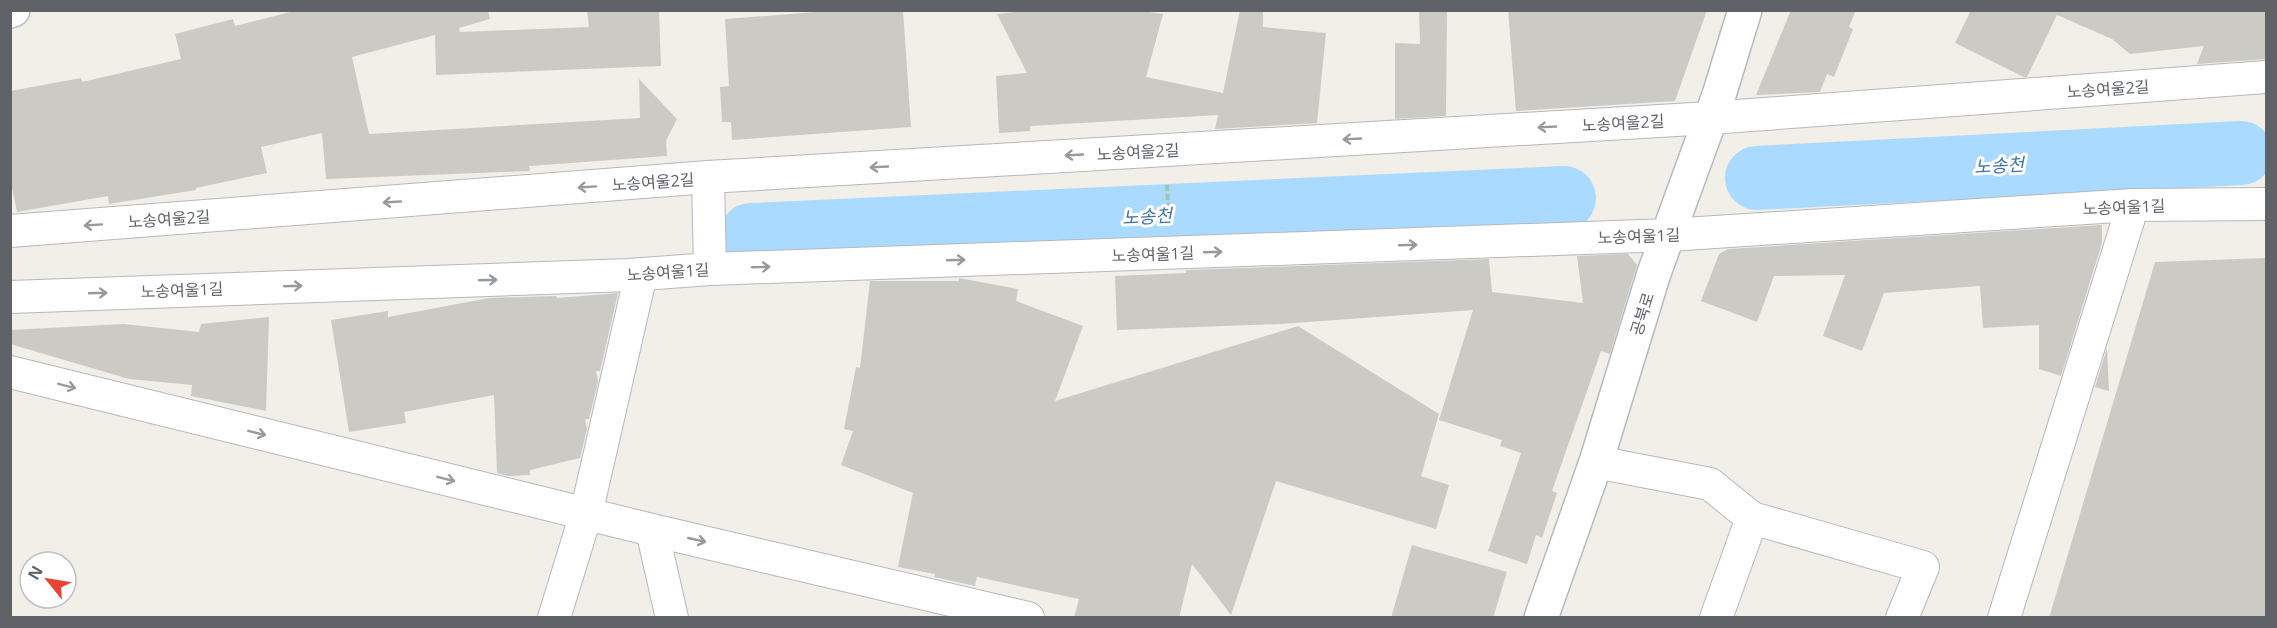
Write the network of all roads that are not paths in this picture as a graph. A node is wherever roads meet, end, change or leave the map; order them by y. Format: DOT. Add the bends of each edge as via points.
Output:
graph roads {
  1 [pos="1745,10"];
  2 [pos="2266,77"];
  3 [pos="1710,118"];
  4 [pos="708,177"];
  5 [pos="2266,204"];
  6 [pos="2133,205"];
  7 [pos="10,231"];
  8 [pos="1669,235"];
  9 [pos="710,269"];
  10 [pos="641,274"];
  11 [pos="20,293"];
  12 [pos="10,372"];
  13 [pos="1596,462"];
  14 [pos="586,514"];
  15 [pos="1752,518"];
  16 [pos="652,530"];
  17 [pos="554,618"];
  18 [pos="672,618"];
  19 [pos="1028,618"];
  20 [pos="1541,618"];
  21 [pos="1716,618"];
  22 [pos="1902,618"];
  23 [pos="2004,618"];
  1 -- 3 [label="street, 공북로"];
  2 -- 3 [label="street, 노송여울2길"];
  3 -- 4 [label="street, 노송여울2길, one-way"];
  3 -- 8 [label="street, 공북로"];
  4 -- 7 [label="street, 노송여울2길, one-way"];
  4 -- 9 [label="street"];
  5 -- 6 [label="street, 노송여울1길"];
  6 -- 8 [label="street, 노송여울1길"];
  6 -- 23 [label="street"];
  9 -- 8 [label="street, 노송여울1길, one-way"];
  8 -- 13 [label="street, 공북로"];
  9 -- 10 [label="street, 노송여울1길"];
  11 -- 10 [label="street, 노송여울1길, one-way"];
  10 -- 14 [label="street"];
  12 -- 14 [label="street, one-way"];
  13 -- 15 [label="street" via="1710,484"];
  13 -- 20 [label="street, 공북로"];
  14 -- 16 [label="street"];
  14 -- 17 [label="street"];
  15 -- 21 [label="street"];
  15 -- 22 [label="street" via="1923,567"];
  16 -- 18 [label="street"];
  16 -- 19 [label="street, one-way"];
}
